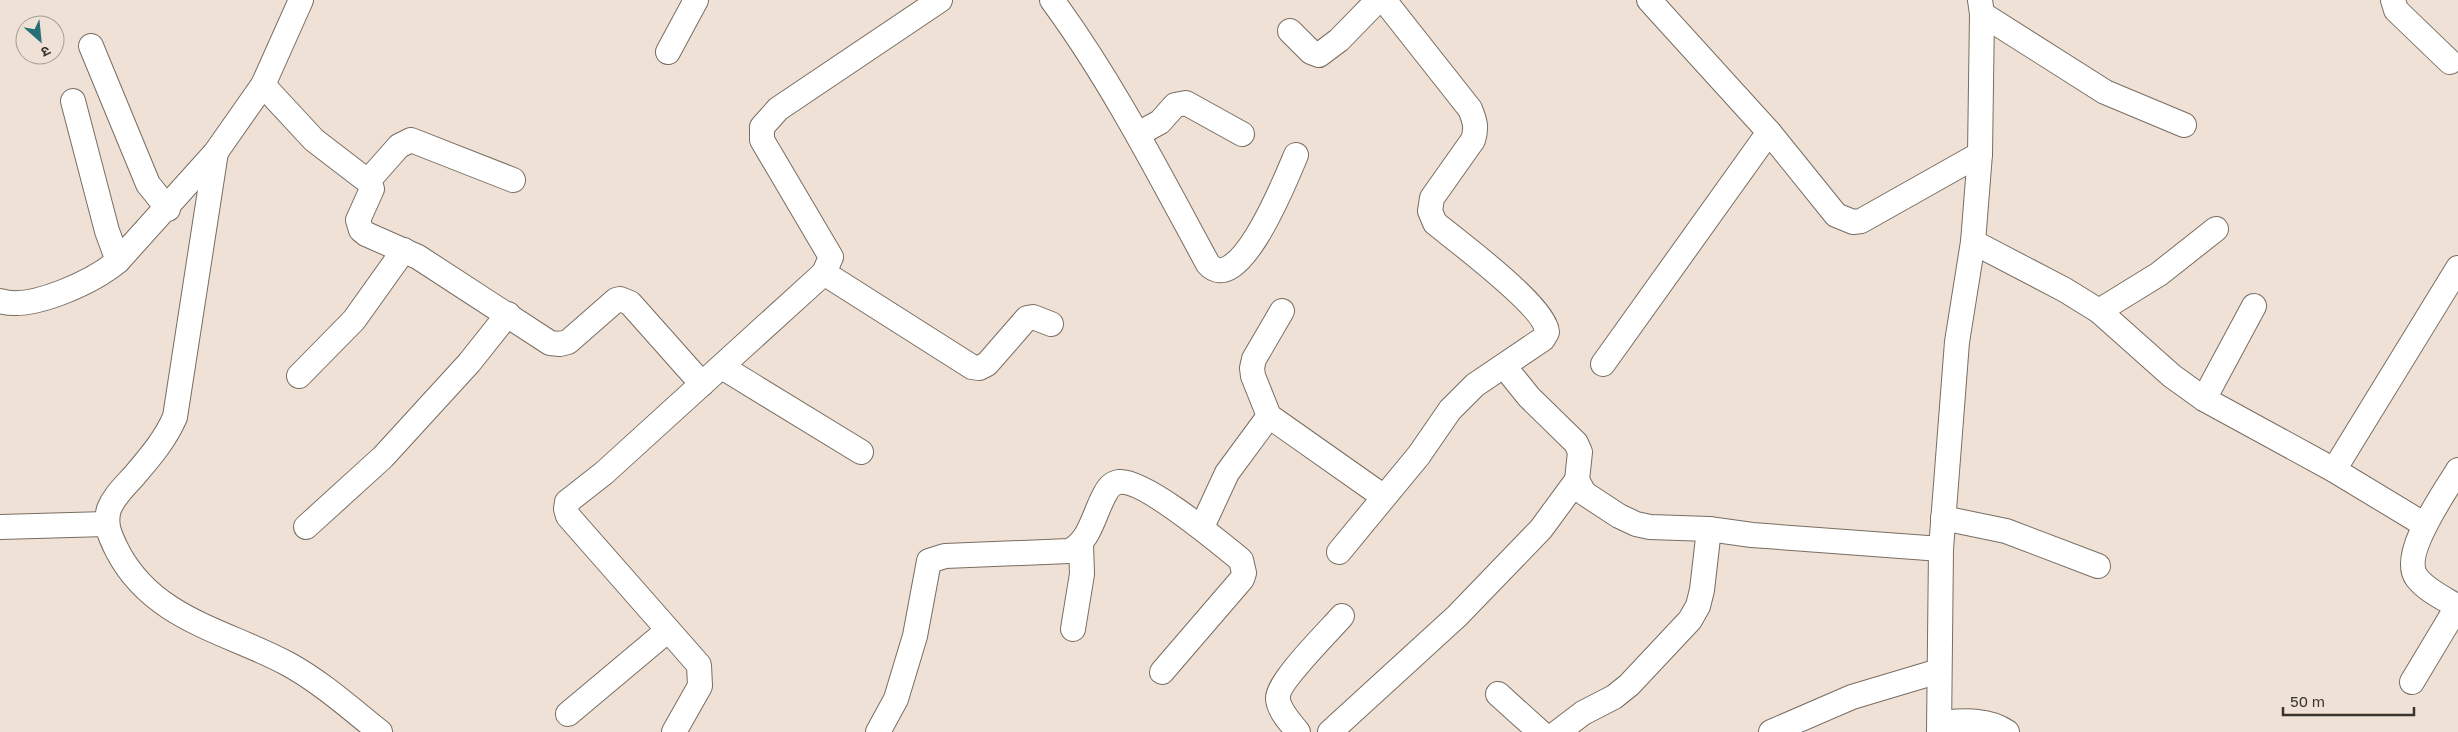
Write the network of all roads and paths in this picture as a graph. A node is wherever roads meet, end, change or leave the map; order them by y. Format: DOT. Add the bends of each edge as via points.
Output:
graph roads {
  1 [pos="301,0"];
  2 [pos="696,0"];
  3 [pos="940,0"];
  4 [pos="1052,0"];
  5 [pos="1378,0"];
  6 [pos="1384,0"];
  7 [pos="2393,0"];
  8 [pos="1657,3"];
  9 [pos="1981,7"];
  10 [pos="1290,31"];
  11 [pos="91,46"];
  12 [pos="668,52"];
  13 [pos="2450,62"];
  14 [pos="263,85"];
  15 [pos="73,101"];
  16 [pos="2184,125"];
  17 [pos="1770,132"];
  18 [pos="1138,134"];
  19 [pos="1242,134"];
  20 [pos="216,152"];
  21 [pos="1980,154"];
  22 [pos="1296,155"];
  23 [pos="513,180"];
  24 [pos="368,181"];
  25 [pos="168,209"];
  26 [pos="2216,229"];
  27 [pos="1973,242"];
  28 [pos="404,250"];
  29 [pos="118,261"];
  30 [pos="2458,268"];
  31 [pos="824,273"];
  32 [pos="0,301"];
  33 [pos="2254,306"];
  34 [pos="1282,311"];
  35 [pos="2099,311"];
  36 [pos="508,314"];
  37 [pos="1050,324"];
  38 [pos="1603,364"];
  39 [pos="1504,366"];
  40 [pos="722,367"];
  41 [pos="299,376"];
  42 [pos="702,384"];
  43 [pos="2204,399"];
  44 [pos="1269,416"];
  45 [pos="861,452"];
  46 [pos="2334,470"];
  47 [pos="2458,470"];
  48 [pos="1577,480"];
  49 [pos="1384,497"];
  50 [pos="1943,518"];
  51 [pos="106,524"];
  52 [pos="2425,525"];
  53 [pos="0,527"];
  54 [pos="306,527"];
  55 [pos="1202,527"];
  56 [pos="1709,529"];
  57 [pos="1081,544"];
  58 [pos="1941,549"];
  59 [pos="1339,552"];
  60 [pos="2098,566"];
  61 [pos="2457,607"];
  62 [pos="1342,616"];
  63 [pos="1072,629"];
  64 [pos="667,631"];
  65 [pos="1939,671"];
  66 [pos="1162,672"];
  67 [pos="2412,682"];
  68 [pos="1498,694"];
  69 [pos="568,714"];
  70 [pos="1940,727"];
  71 [pos="380,732"];
  72 [pos="674,732"];
  73 [pos="878,732"];
  74 [pos="1298,732"];
  75 [pos="1330,732"];
  76 [pos="1540,732"];
  77 [pos="1558,732"];
  78 [pos="1770,732"];
  79 [pos="2007,732"];
  1 -- 14 [label="street"];
  2 -- 12 [label="street"];
  3 -- 31 [label="street" via="778,109 762,127 762,140 831,257"];
  4 -- 18 [label="street" via="1081,40"];
  5 -- 10 [label="street" via="1319,55 1310,52"];
  6 -- 39 [label="street" via="1475,119 1473,140 1432,198 1431,217 1435,224 1490,267 1543,319 1547,327 1543,339"];
  7 -- 13 [label="street" via="2396,10"];
  8 -- 17 [label="street"];
  9 -- 16 [label="street" via="2105,92"];
  9 -- 21 [label="street"];
  11 -- 25 [label="street" via="148,184"];
  14 -- 20 [label="street"];
  14 -- 24 [label="street" via="314,140"];
  15 -- 29 [label="street"];
  17 -- 21 [label="street" via="1836,215 1854,222"];
  17 -- 38 [label="street"];
  18 -- 19 [label="street" via="1160,122 1175,105 1186,103"];
  18 -- 22 [label="street" via="1208,264 1218,272 1234,265 1266,223"];
  20 -- 25 [label="street"];
  20 -- 51 [label="street" via="175,417 158,448 115,498"];
  21 -- 27 [label="street"];
  23 -- 24 [label="street" via="411,140 400,146"];
  24 -- 28 [label="street" via="372,189 358,225 366,234"];
  25 -- 29 [label="street"];
  26 -- 35 [label="street" via="2159,274"];
  27 -- 35 [label="street" via="2066,290"];
  27 -- 50 [label="street" via="1957,342"];
  28 -- 36 [label="street"];
  28 -- 41 [label="street" via="354,320"];
  29 -- 32 [label="street" via="78,287 27,302"];
  30 -- 46 [label="street"];
  31 -- 37 [label="street" via="972,367 986,364 1029,316"];
  31 -- 40 [label="street"];
  33 -- 43 [label="street"];
  34 -- 44 [label="street" via="1252,368"];
  35 -- 43 [label="street" via="2172,376"];
  36 -- 42 [label="street" via="543,339 560,344 578,334 616,300 624,300"];
  36 -- 54 [label="street" via="383,457"];
  39 -- 48 [label="street" via="1529,397 1576,443 1580,452"];
  39 -- 49 [label="street" via="1475,385 1450,410"];
  40 -- 42 [label="street"];
  40 -- 45 [label="street"];
  42 -- 64 [label="street" via="567,502 566,508 568,516"];
  43 -- 46 [label="street"];
  44 -- 49 [label="street"];
  44 -- 55 [label="street" via="1227,473"];
  46 -- 52 [label="street"];
  47 -- 52 [label="street"];
  48 -- 56 [label="street" via="1584,493 1636,524 1657,528"];
  48 -- 75 [label="street" via="1541,529 1457,616"];
  49 -- 59 [label="street"];
  50 -- 58 [label="street"];
  50 -- 60 [label="street" via="2006,531"];
  51 -- 53 [label="street"];
  51 -- 71 [label="street" via="136,580 175,613 289,664"];
  52 -- 61 [label="street" via="2413,554 2416,578"];
  55 -- 57 [label="street" via="1136,485 1120,482 1112,484 1106,492"];
  55 -- 66 [label="street" via="1241,560 1244,573"];
  56 -- 58 [label="street"];
  56 -- 77 [label="street" via="1702,590 1690,620 1629,685"];
  57 -- 63 [label="street" via="1082,574"];
  57 -- 73 [label="street" via="1063,552 945,556 929,561 915,636 896,699"];
  58 -- 65 [label="street"];
  61 -- 67 [label="street"];
  62 -- 74 [label="street" via="1286,679 1278,694 1282,710"];
  64 -- 69 [label="street"];
  64 -- 72 [label="street" via="694,658 701,680"];
  65 -- 70 [label="street"];
  65 -- 78 [label="street" via="1852,697"];
  68 -- 76 [label="street"];
  70 -- 79 [label="street" via="1963,721 1989,723"];
}
